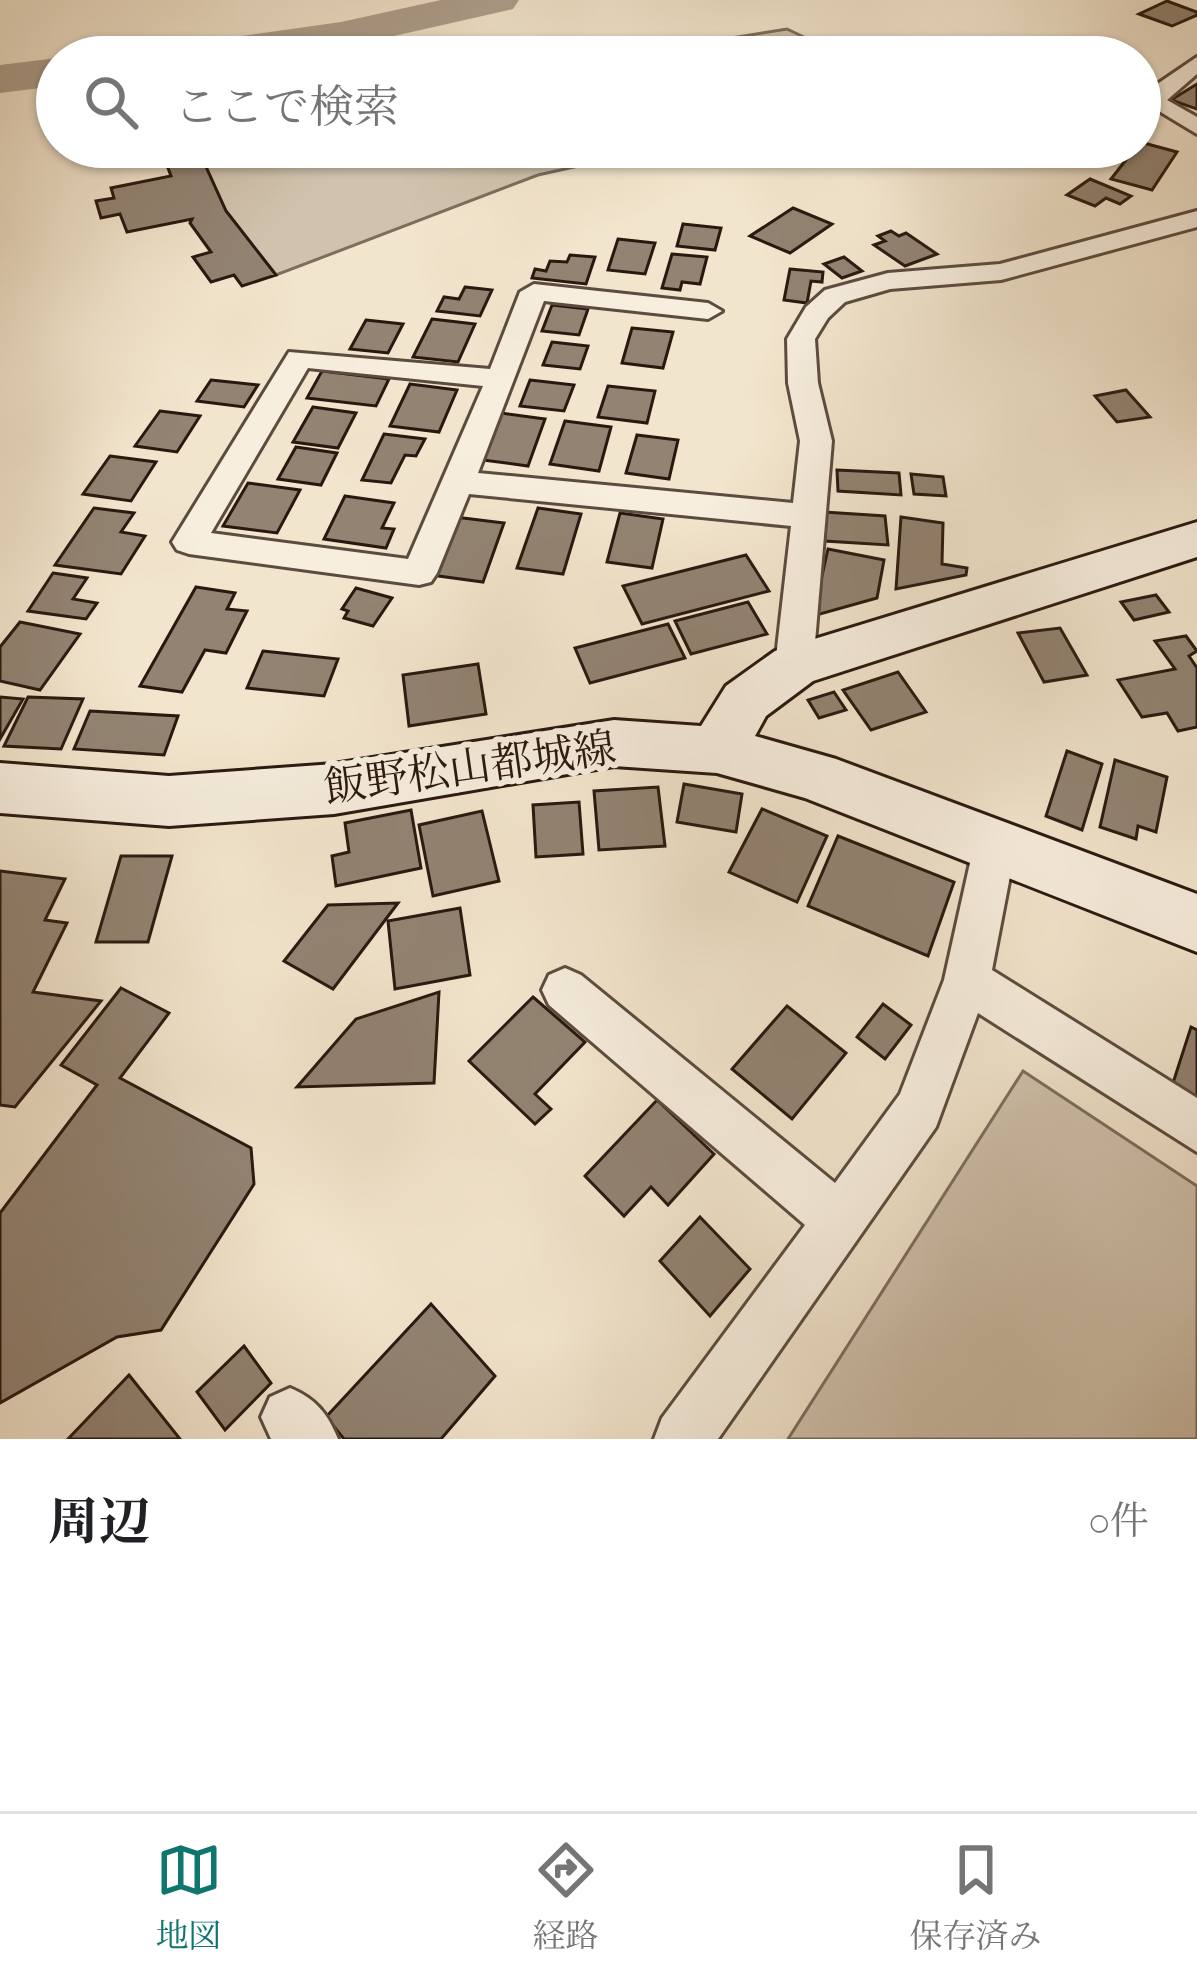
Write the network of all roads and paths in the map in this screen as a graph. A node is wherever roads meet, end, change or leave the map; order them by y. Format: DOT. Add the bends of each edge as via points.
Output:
graph roads {
  1 [pos="1197,63"];
  2 [pos="1161,92"];
  3 [pos="1161,106"];
  4 [pos="1197,127"];
  5 [pos="1197,220"];
  6 [pos="708,311"];
  7 [pos="500,379"];
  8 [pos="458,482"];
  9 [pos="807,516"];
  10 [pos="1197,539"];
  11 [pos="794,666"];
  12 [pos="718,750"];
  13 [pos="0,788"];
  14 [pos="995,845"];
  15 [pos="1197,923"];
  16 [pos="967,980"];
  17 [pos="565,990"];
  18 [pos="1197,1127"];
  19 [pos="839,1220"];
  20 [pos="683,1439"];
  1 -- 2 [label="street"];
  3 -- 4 [label="street"];
  5 -- 9 [label="street" via="1001,272 888,281 835,296 801,338 816,441"];
  6 -- 7 [label="street" via="534,292"];
  7 -- 8 [label="street"];
  7 -- 8 [label="street" via="299,358 189,542 419,574"];
  8 -- 9 [label="street"];
  9 -- 11 [label="street"];
  10 -- 11 [label="main road"];
  11 -- 12 [label="main road" via="746,701"];
  12 -- 13 [label="main road, 飯野松山都城線" via="614,743 334,789 170,801"];
  12 -- 14 [label="main road, 飯野松山都城線" via="815,776"];
  14 -- 15 [label="main road, 飯野松山都城線"];
  14 -- 16 [label="street"];
  16 -- 18 [label="street"];
  16 -- 19 [label="street" via="919,1109"];
  17 -- 19 [label="street"];
  19 -- 20 [label="street"];
}
